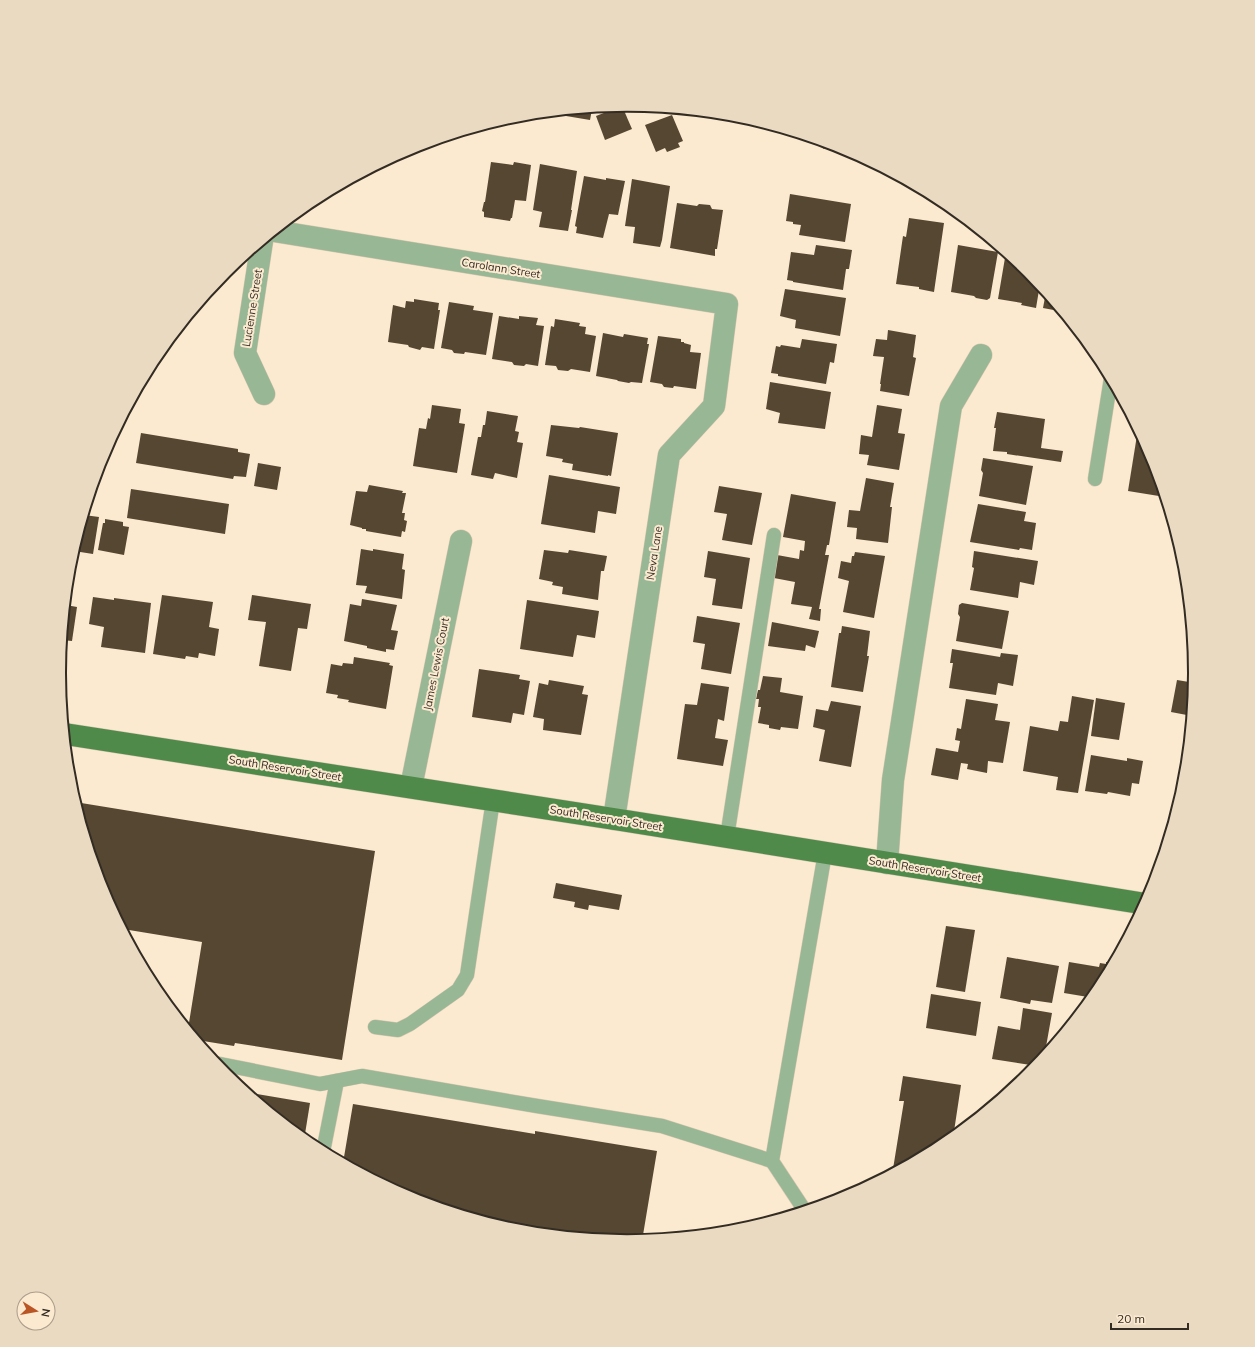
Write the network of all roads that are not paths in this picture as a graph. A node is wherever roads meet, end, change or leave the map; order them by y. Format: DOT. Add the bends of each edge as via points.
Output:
graph roads {
  1 [pos="281,232"];
  2 [pos="261,248"];
  3 [pos="727,304"];
  4 [pos="981,355"];
  5 [pos="1110,386"];
  6 [pos="264,394"];
  7 [pos="1095,478"];
  8 [pos="774,535"];
  9 [pos="460,541"];
  10 [pos="70,735"];
  11 [pos="411,787"];
  12 [pos="493,800"];
  13 [pos="614,819"];
  14 [pos="727,837"];
  15 [pos="826,853"];
  16 [pos="887,863"];
  17 [pos="1139,903"];
  18 [pos="375,1027"];
  19 [pos="224,1065"];
  20 [pos="337,1081"];
  21 [pos="324,1145"];
  22 [pos="772,1161"];
  23 [pos="802,1207"];
  1 -- 3 [label="street, Carolann Street"];
  2 -- 6 [label="street, Lucienne Street" via="245,353"];
  3 -- 13 [label="street, Neva Lane" via="714,406 669,455"];
  4 -- 16 [label="street" via="951,406 893,780"];
  5 -- 7 [label="lane"];
  8 -- 14 [label="lane"];
  9 -- 11 [label="street, James Lewis Court"];
  10 -- 11 [label="main road, South Reservoir Street"];
  11 -- 12 [label="main road, South Reservoir Street"];
  12 -- 13 [label="main road, South Reservoir Street"];
  12 -- 18 [label="lane" via="467,975 458,990 410,1024 398,1030"];
  13 -- 14 [label="main road, South Reservoir Street"];
  14 -- 15 [label="main road, South Reservoir Street"];
  15 -- 16 [label="main road, South Reservoir Street"];
  15 -- 22 [label="lane"];
  16 -- 17 [label="main road, South Reservoir Street"];
  19 -- 20 [label="lane" via="320,1084"];
  20 -- 21 [label="lane"];
  20 -- 22 [label="lane" via="362,1076 662,1126"];
  22 -- 23 [label="lane"];
}
